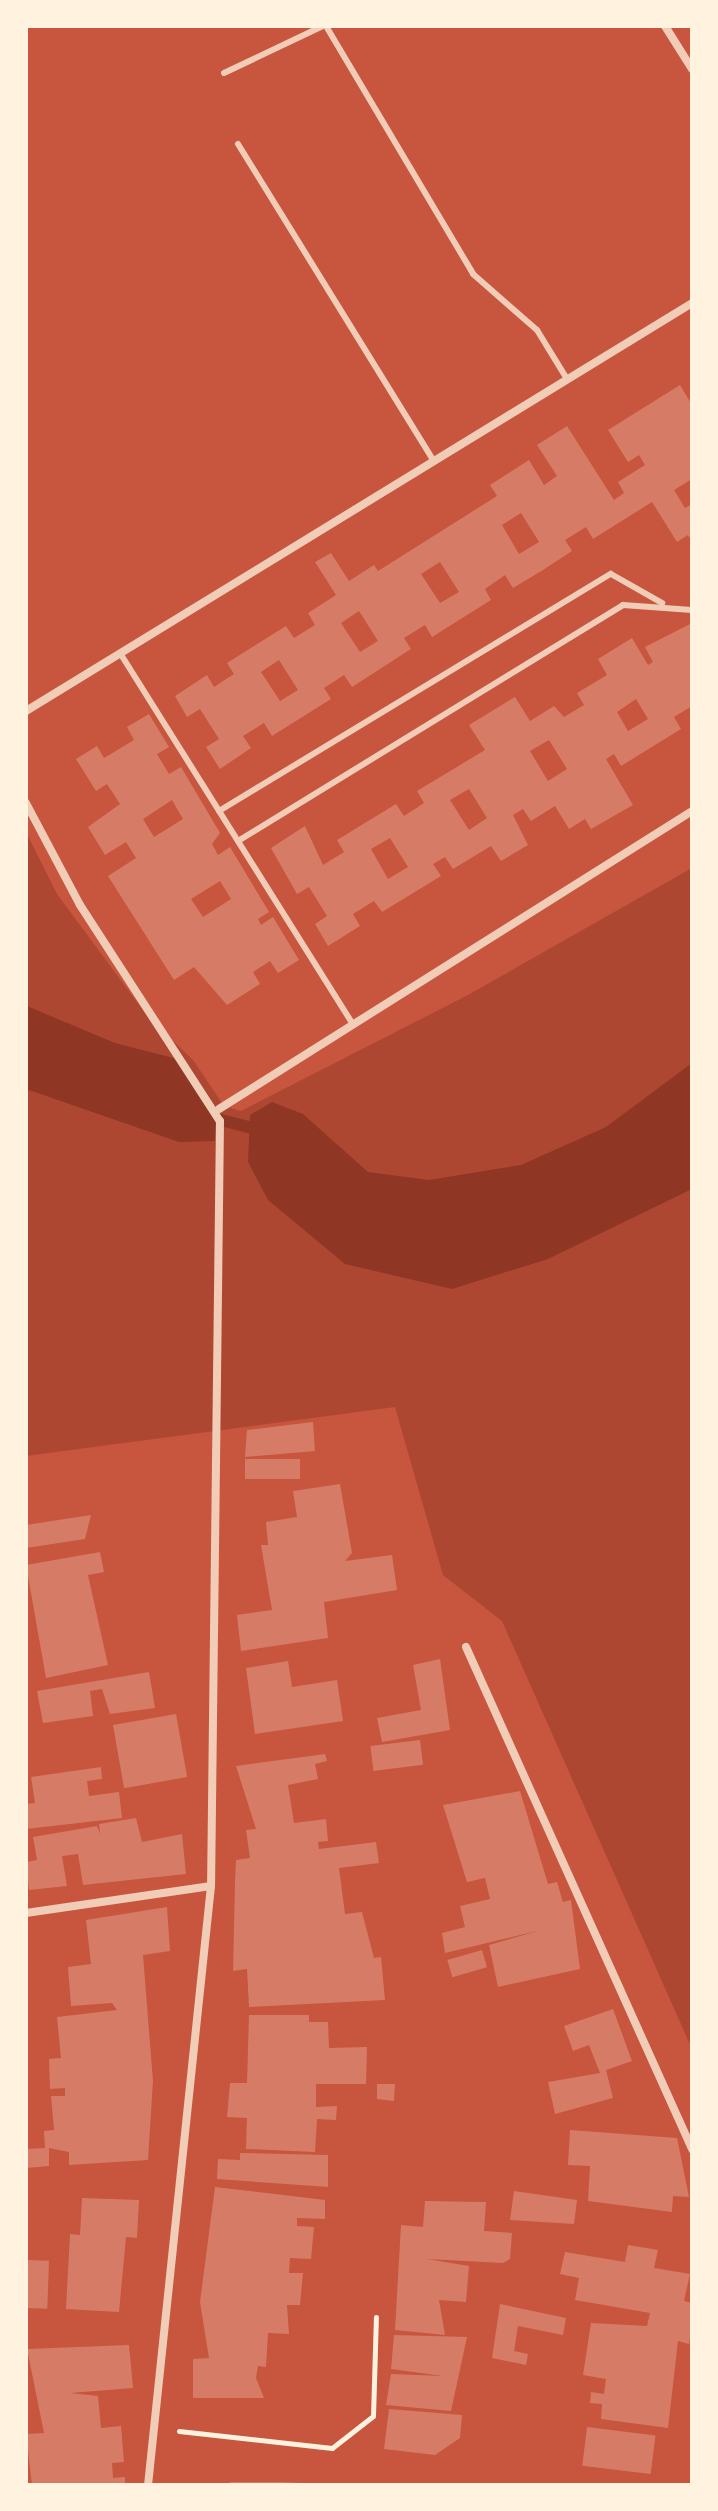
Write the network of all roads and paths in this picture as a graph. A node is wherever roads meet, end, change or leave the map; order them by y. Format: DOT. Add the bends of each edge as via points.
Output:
graph roads {
  1 [pos="324,26"];
  2 [pos="665,26"];
  3 [pos="692,69"];
  4 [pos="224,73"];
  5 [pos="238,144"];
  6 [pos="692,303"];
  7 [pos="567,379"];
  8 [pos="434,461"];
  9 [pos="662,603"];
  10 [pos="692,610"];
  11 [pos="120,653"];
  12 [pos="26,711"];
  13 [pos="26,803"];
  14 [pos="219,811"];
  15 [pos="692,811"];
  16 [pos="238,841"];
  17 [pos="353,1025"];
  18 [pos="219,1109"];
  19 [pos="466,1647"];
  20 [pos="211,1886"];
  21 [pos="26,1913"];
  22 [pos="692,2149"];
  23 [pos="376,2317"];
  24 [pos="154,2428"];
  25 [pos="148,2485"];
  1 -- 4 [label="lane"];
  1 -- 7 [label="lane" via="473,274 537,330"];
  2 -- 3 [label="street"];
  5 -- 8 [label="lane"];
  6 -- 7 [label="street"];
  7 -- 8 [label="street"];
  8 -- 11 [label="street"];
  9 -- 10 [label="lane"];
  9 -- 14 [label="lane" via="611,574"];
  9 -- 16 [label="lane" via="623,605"];
  11 -- 12 [label="street"];
  11 -- 14 [label="lane"];
  13 -- 18 [label="street" via="80,905"];
  14 -- 16 [label="lane"];
  15 -- 17 [label="street"];
  16 -- 17 [label="lane"];
  17 -- 18 [label="street"];
  18 -- 20 [label="street"];
  19 -- 22 [label="street"];
  20 -- 21 [label="street"];
  20 -- 24 [label="street"];
  23 -- 24 [label="path" via="373,2416 332,2448"];
  24 -- 25 [label="street"];
}
